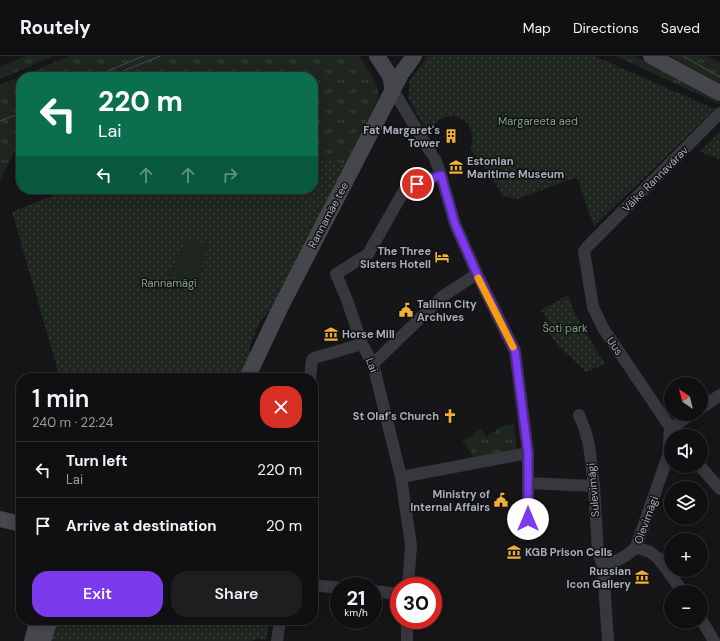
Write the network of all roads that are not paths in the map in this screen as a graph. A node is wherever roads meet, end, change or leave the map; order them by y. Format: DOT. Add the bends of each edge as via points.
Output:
graph roads {
  1 [pos="378,56"];
  2 [pos="414,56"];
  3 [pos="651,56"];
  4 [pos="393,90"];
  5 [pos="720,93"];
  6 [pos="720,113"];
  7 [pos="441,175"];
  8 [pos="589,244"];
  9 [pos="477,274"];
  10 [pos="362,344"];
  11 [pos="373,364"];
  12 [pos="250,373"];
  13 [pos="311,373"];
  14 [pos="720,395"];
  15 [pos="708,403"];
  16 [pos="579,415"];
  17 [pos="685,421"];
  18 [pos="671,429"];
  19 [pos="676,429"];
  20 [pos="528,453"];
  21 [pos="664,467"];
  22 [pos="706,473"];
  23 [pos="401,477"];
  24 [pos="528,483"];
  25 [pos="594,486"];
  26 [pos="720,489"];
  27 [pos="0,519"];
  28 [pos="16,523"];
  29 [pos="528,532"];
  30 [pos="636,547"];
  31 [pos="603,566"];
  32 [pos="409,577"];
  33 [pos="679,585"];
  34 [pos="318,586"];
  35 [pos="330,587"];
  36 [pos="37,625"];
  37 [pos="48,625"];
  38 [pos="279,625"];
  39 [pos="407,629"];
  40 [pos="707,629"];
  41 [pos="32,641"];
  42 [pos="43,641"];
  43 [pos="277,641"];
  44 [pos="407,641"];
  45 [pos="608,641"];
  46 [pos="714,641"];
  1 -- 4 [label="main road" via="390,76"];
  2 -- 4 [label="main road, Rannamäe tee"];
  3 -- 5 [label="main road"];
  4 -- 7 [label="street" via="433,156"];
  4 -- 12 [label="main road, Rannamäe tee" via="281,306"];
  6 -- 8 [label="street, Väike Rannavärav"];
  7 -- 9 [label="street" via="455,224"];
  7 -- 10 [label="street, Lai" via="405,189 368,254 336,274"];
  8 -- 18 [label="street, Uus" via="584,251 593,308 603,328"];
  9 -- 11 [label="street" via="443,296"];
  9 -- 20 [label="street" via="515,351"];
  10 -- 11 [label="street, Lai"];
  10 -- 13 [label="street" via="314,358"];
  11 -- 23 [label="street, Lai"];
  14 -- 15 [label="street"];
  16 -- 25 [label="street, Sulevimägi" via="589,445"];
  17 -- 19 [label="street"];
  20 -- 23 [label="street"];
  20 -- 24 [label="street"];
  21 -- 30 [label="street, Olevimägi"];
  22 -- 26 [label="street"];
  23 -- 32 [label="street, Lai" via="411,544"];
  24 -- 25 [label="street"];
  24 -- 29 [label="street"];
  25 -- 31 [label="street, Sulevimägi" via="598,552"];
  27 -- 28 [label="main road"];
  30 -- 31 [label="street, Olevimägi" via="630,554"];
  30 -- 33 [label="street" via="658,558"];
  31 -- 45 [label="street"];
  34 -- 35 [label="street"];
  36 -- 41 [label="main road"];
  37 -- 42 [label="main road"];
  38 -- 43 [label="street"];
  39 -- 44 [label="street"];
  40 -- 46 [label="street"];
}
